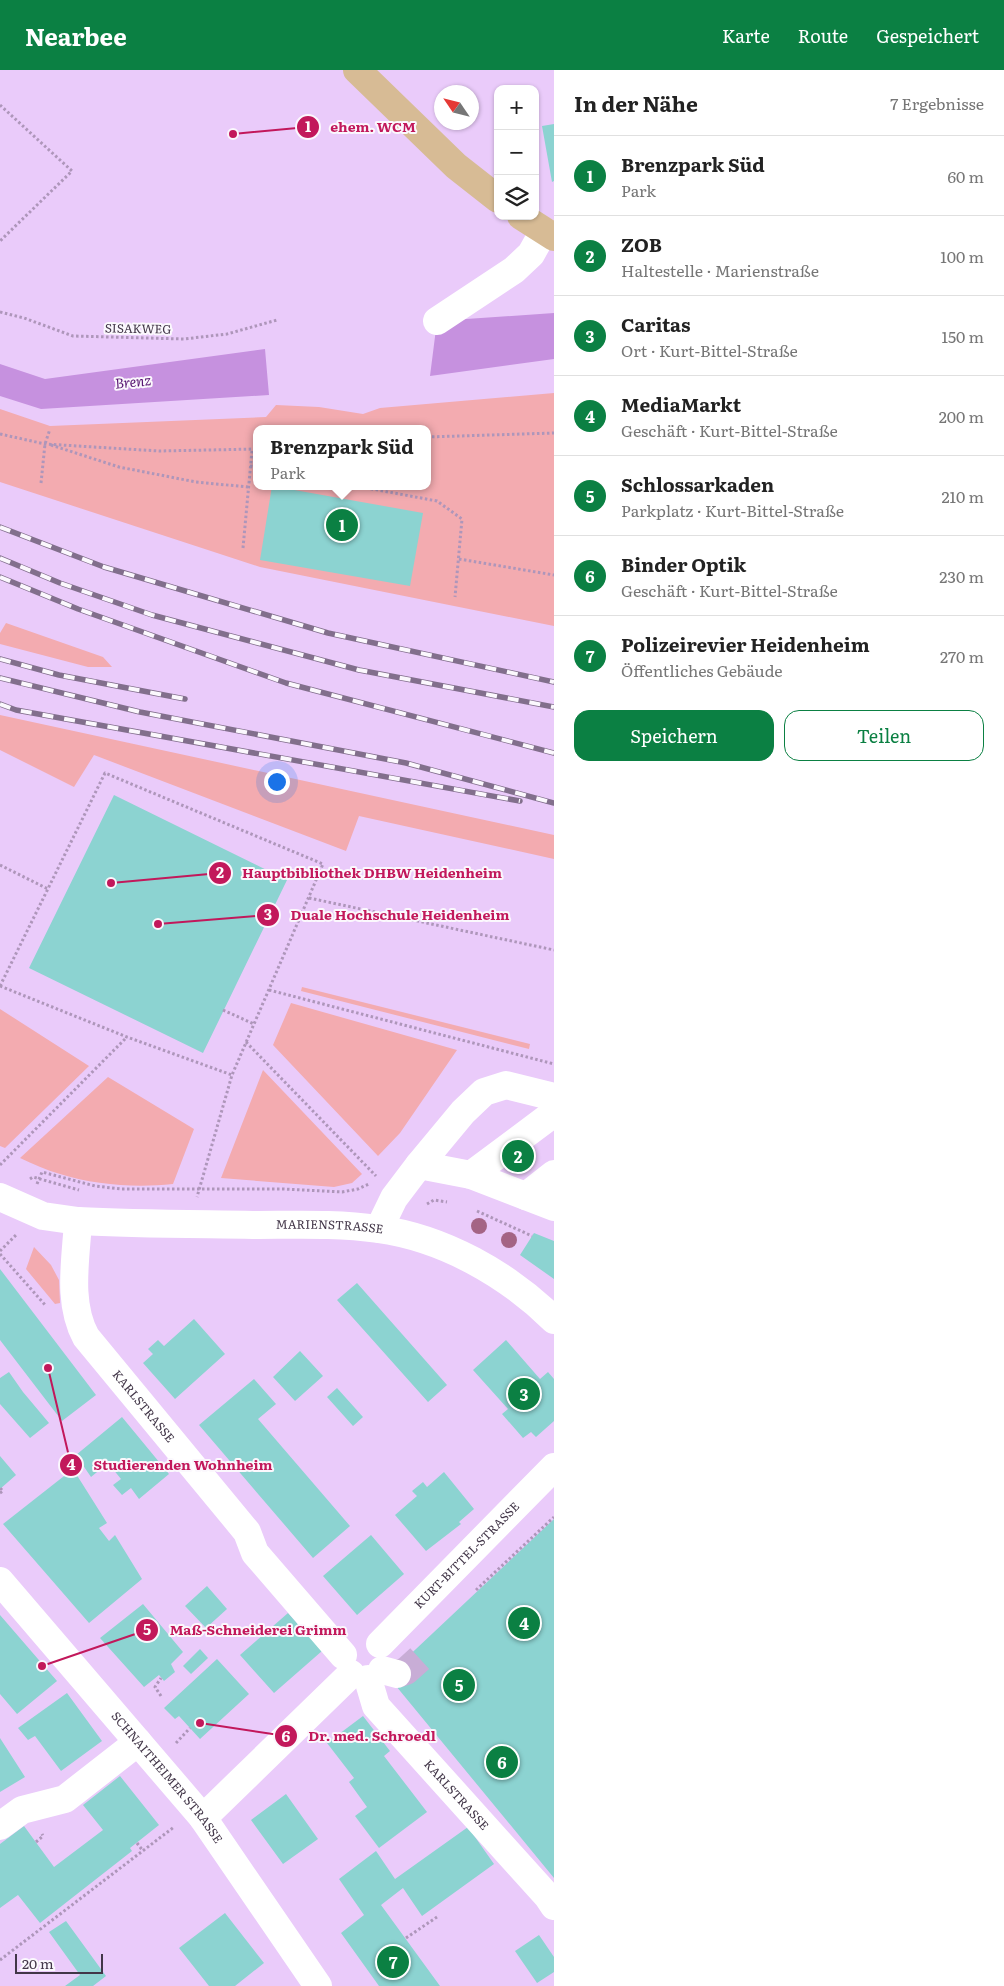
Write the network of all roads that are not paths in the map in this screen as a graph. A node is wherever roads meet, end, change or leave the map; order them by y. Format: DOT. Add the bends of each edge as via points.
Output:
graph roads {
  1 [pos="357,70"];
  2 [pos="494,196"];
  3 [pos="540,228"];
  4 [pos="437,321"];
  5 [pos="554,1097"];
  6 [pos="554,1113"];
  7 [pos="419,1165"];
  8 [pos="554,1174"];
  9 [pos="471,1175"];
  10 [pos="526,1196"];
  11 [pos="0,1197"];
  12 [pos="554,1207"];
  13 [pos="78,1221"];
  14 [pos="378,1229"];
  15 [pos="554,1320"];
  16 [pos="554,1467"];
  17 [pos="0,1581"];
  18 [pos="370,1666"];
  19 [pos="138,1742"];
  20 [pos="200,1814"];
  21 [pos="0,1826"];
  22 [pos="554,1906"];
  23 [pos="318,1986"];
  1 -- 2 [label="main road" via="456,166"];
  3 -- 4 [label="street" via="531,254 514,270"];
  5 -- 7 [label="street" via="506,1085 484,1092"];
  6 -- 9 [label="street"];
  7 -- 9 [label="street"];
  7 -- 14 [label="street" via="394,1198"];
  8 -- 10 [label="street"];
  9 -- 10 [label="street"];
  10 -- 12 [label="street"];
  11 -- 13 [label="street" via="42,1216"];
  13 -- 14 [label="street, MARIENSTRASSE"];
  13 -- 18 [label="street, KARLSTRASSE" via="74,1299 76,1314 86,1337 247,1532 256,1553"];
  14 -- 15 [label="street, MARIENSTRASSE" via="414,1237 477,1262 509,1282"];
  16 -- 18 [label="street, KURT-BITTEL-STRASSE"];
  17 -- 19 [label="street, SCHNAITHEIMER STRASSE"];
  18 -- 20 [label="street, KURT-BITTEL-STRASSE"];
  18 -- 22 [label="street, KARLSTRASSE" via="376,1706"];
  19 -- 20 [label="street, SCHNAITHEIMER STRASSE"];
  19 -- 21 [label="street" via="65,1798 22,1810"];
  20 -- 23 [label="street, SCHNAITHEIMER STRASSE"];
}
